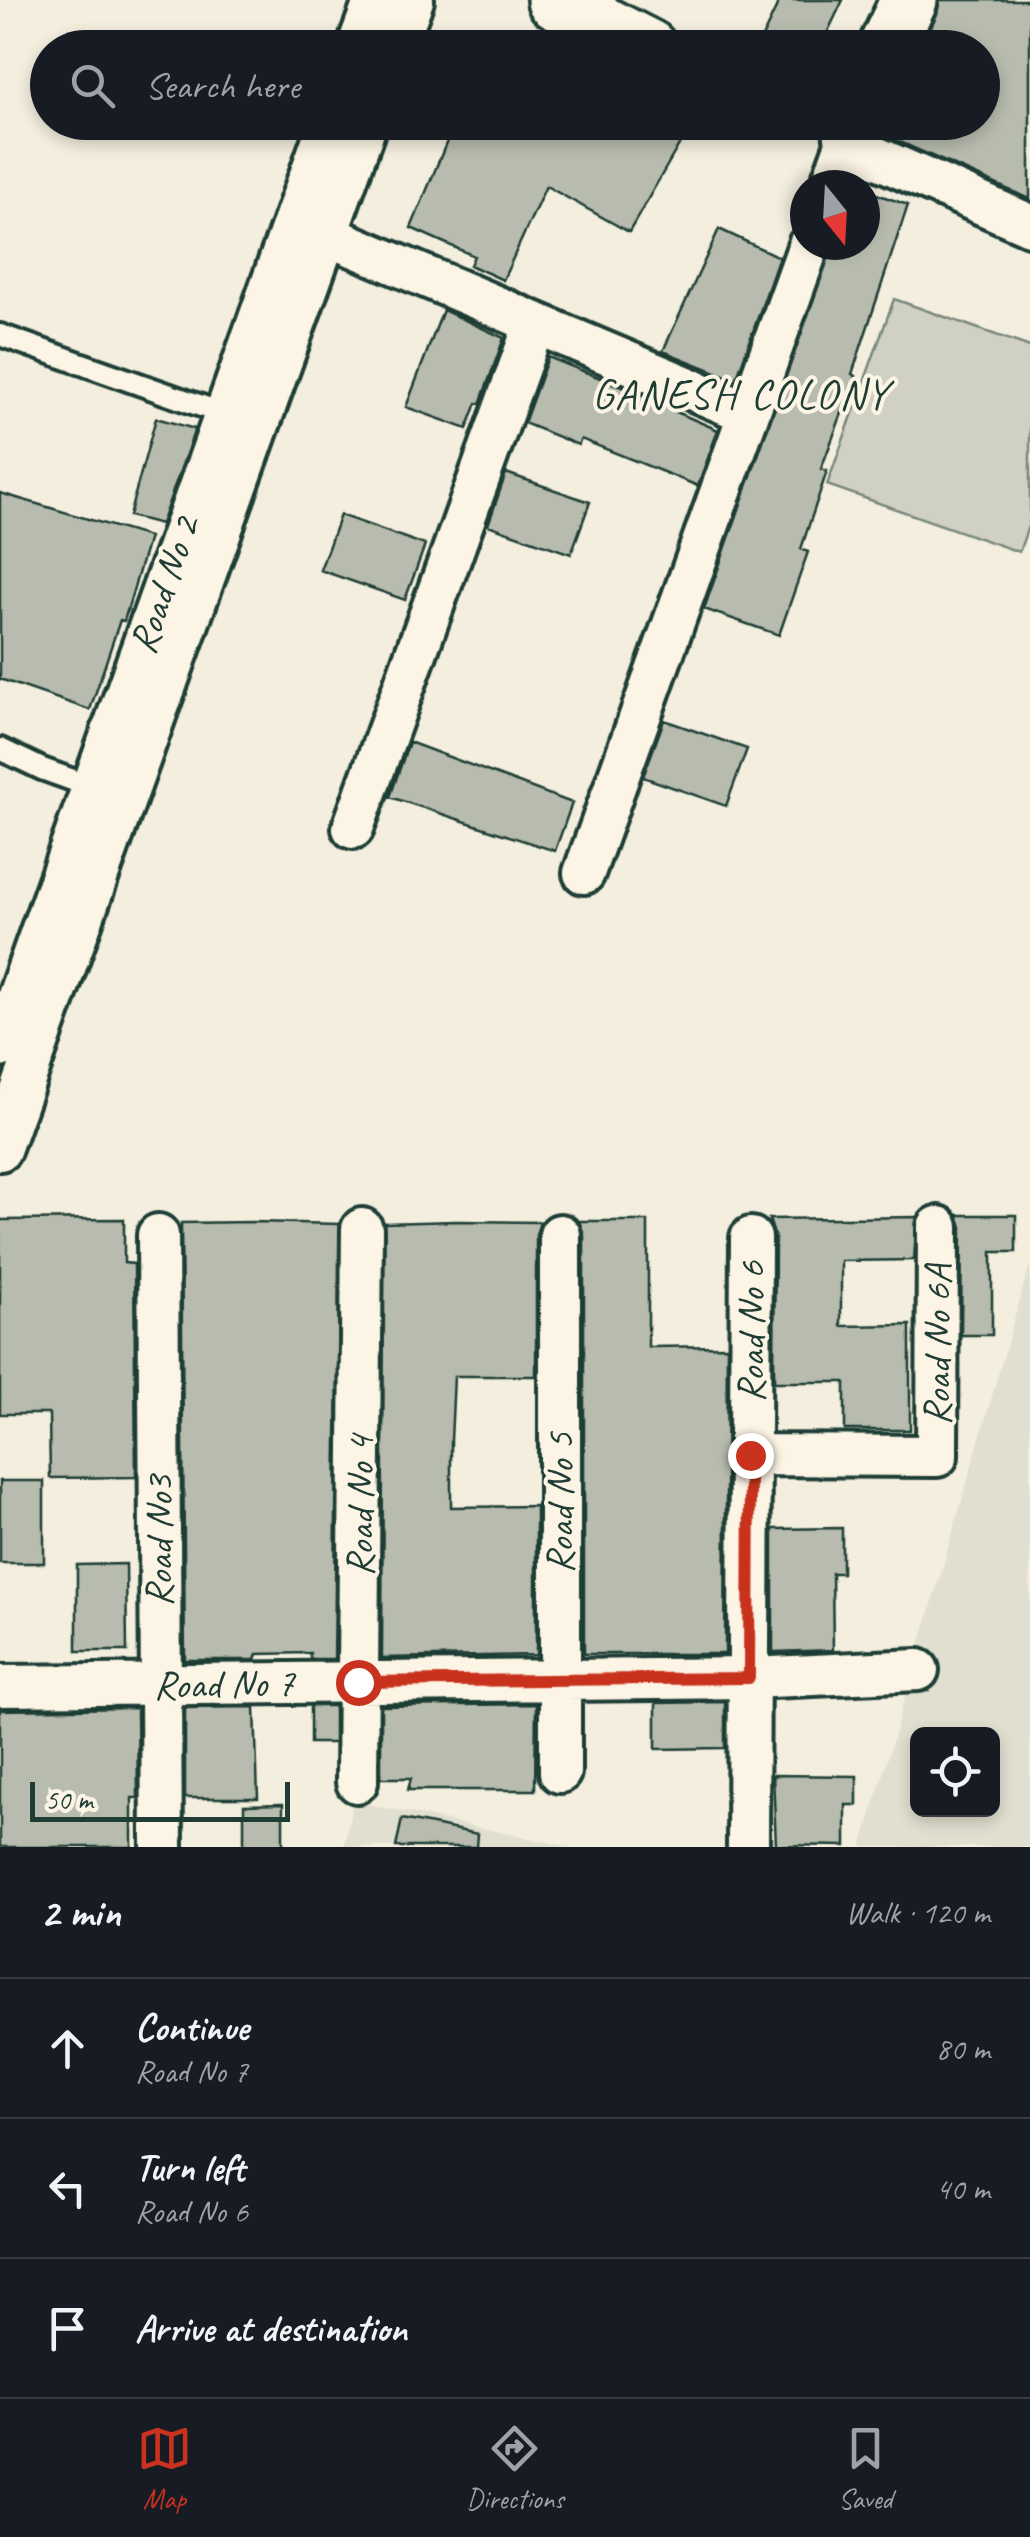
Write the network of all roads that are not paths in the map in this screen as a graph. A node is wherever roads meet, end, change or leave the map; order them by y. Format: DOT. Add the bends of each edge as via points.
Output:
graph roads {
  1 [pos="375,0"];
  2 [pos="413,0"];
  3 [pos="555,0"];
  4 [pos="910,0"];
  5 [pos="364,30"];
  6 [pos="402,30"];
  7 [pos="613,30"];
  8 [pos="895,30"];
  9 [pos="325,140"];
  10 [pos="356,140"];
  11 [pos="843,140"];
  12 [pos="859,140"];
  13 [pos="835,170"];
  14 [pos="1030,226"];
  15 [pos="308,227"];
  16 [pos="804,260"];
  17 [pos="534,323"];
  18 [pos="0,335"];
  19 [pos="748,413"];
  20 [pos="224,414"];
  21 [pos="0,749"];
  22 [pos="92,787"];
  23 [pos="353,828"];
  24 [pos="584,873"];
  25 [pos="0,1048"];
  26 [pos="0,1150"];
  27 [pos="938,1227"];
  28 [pos="362,1230"];
  29 [pos="158,1235"];
  30 [pos="560,1235"];
  31 [pos="751,1238"];
  32 [pos="750,1455"];
  33 [pos="918,1670"];
  34 [pos="749,1678"];
  35 [pos="560,1680"];
  36 [pos="358,1682"];
  37 [pos="159,1684"];
  38 [pos="0,1686"];
  39 [pos="560,1772"];
  40 [pos="357,1782"];
  41 [pos="162,1847"];
  42 [pos="748,1847"];
  1 -- 5 [label="street"];
  2 -- 6 [label="street"];
  3 -- 7 [label="street"];
  4 -- 8 [label="street"];
  9 -- 15 [label="street, Road No 2"];
  10 -- 15 [label="street"];
  11 -- 13 [label="street"];
  12 -- 14 [label="street"];
  15 -- 17 [label="street"];
  15 -- 20 [label="street, Road No 2"];
  15 -- 26 [label="street"];
  16 -- 19 [label="street"];
  17 -- 19 [label="street"];
  17 -- 23 [label="street"];
  18 -- 20 [label="lane"];
  19 -- 24 [label="street"];
  20 -- 22 [label="street, Road No 2"];
  21 -- 22 [label="lane"];
  22 -- 25 [label="street, Road No 2"];
  27 -- 32 [label="street, Road No 6A" via="938,1456"];
  28 -- 36 [label="street, Road No 4"];
  29 -- 37 [label="street, Road No3"];
  30 -- 35 [label="street, Road No 5"];
  31 -- 32 [label="street, Road No 6"];
  32 -- 34 [label="street, Road No 6"];
  33 -- 34 [label="street, Road No 7"];
  34 -- 35 [label="street, Road No 7"];
  34 -- 42 [label="street, Road No 6"];
  35 -- 36 [label="street, Road No 7"];
  35 -- 39 [label="street, Road No 5"];
  36 -- 37 [label="street, Road No 7"];
  36 -- 40 [label="street, Road No 4"];
  37 -- 38 [label="street, Road No 7"];
  37 -- 41 [label="street, Road No3"];
}
